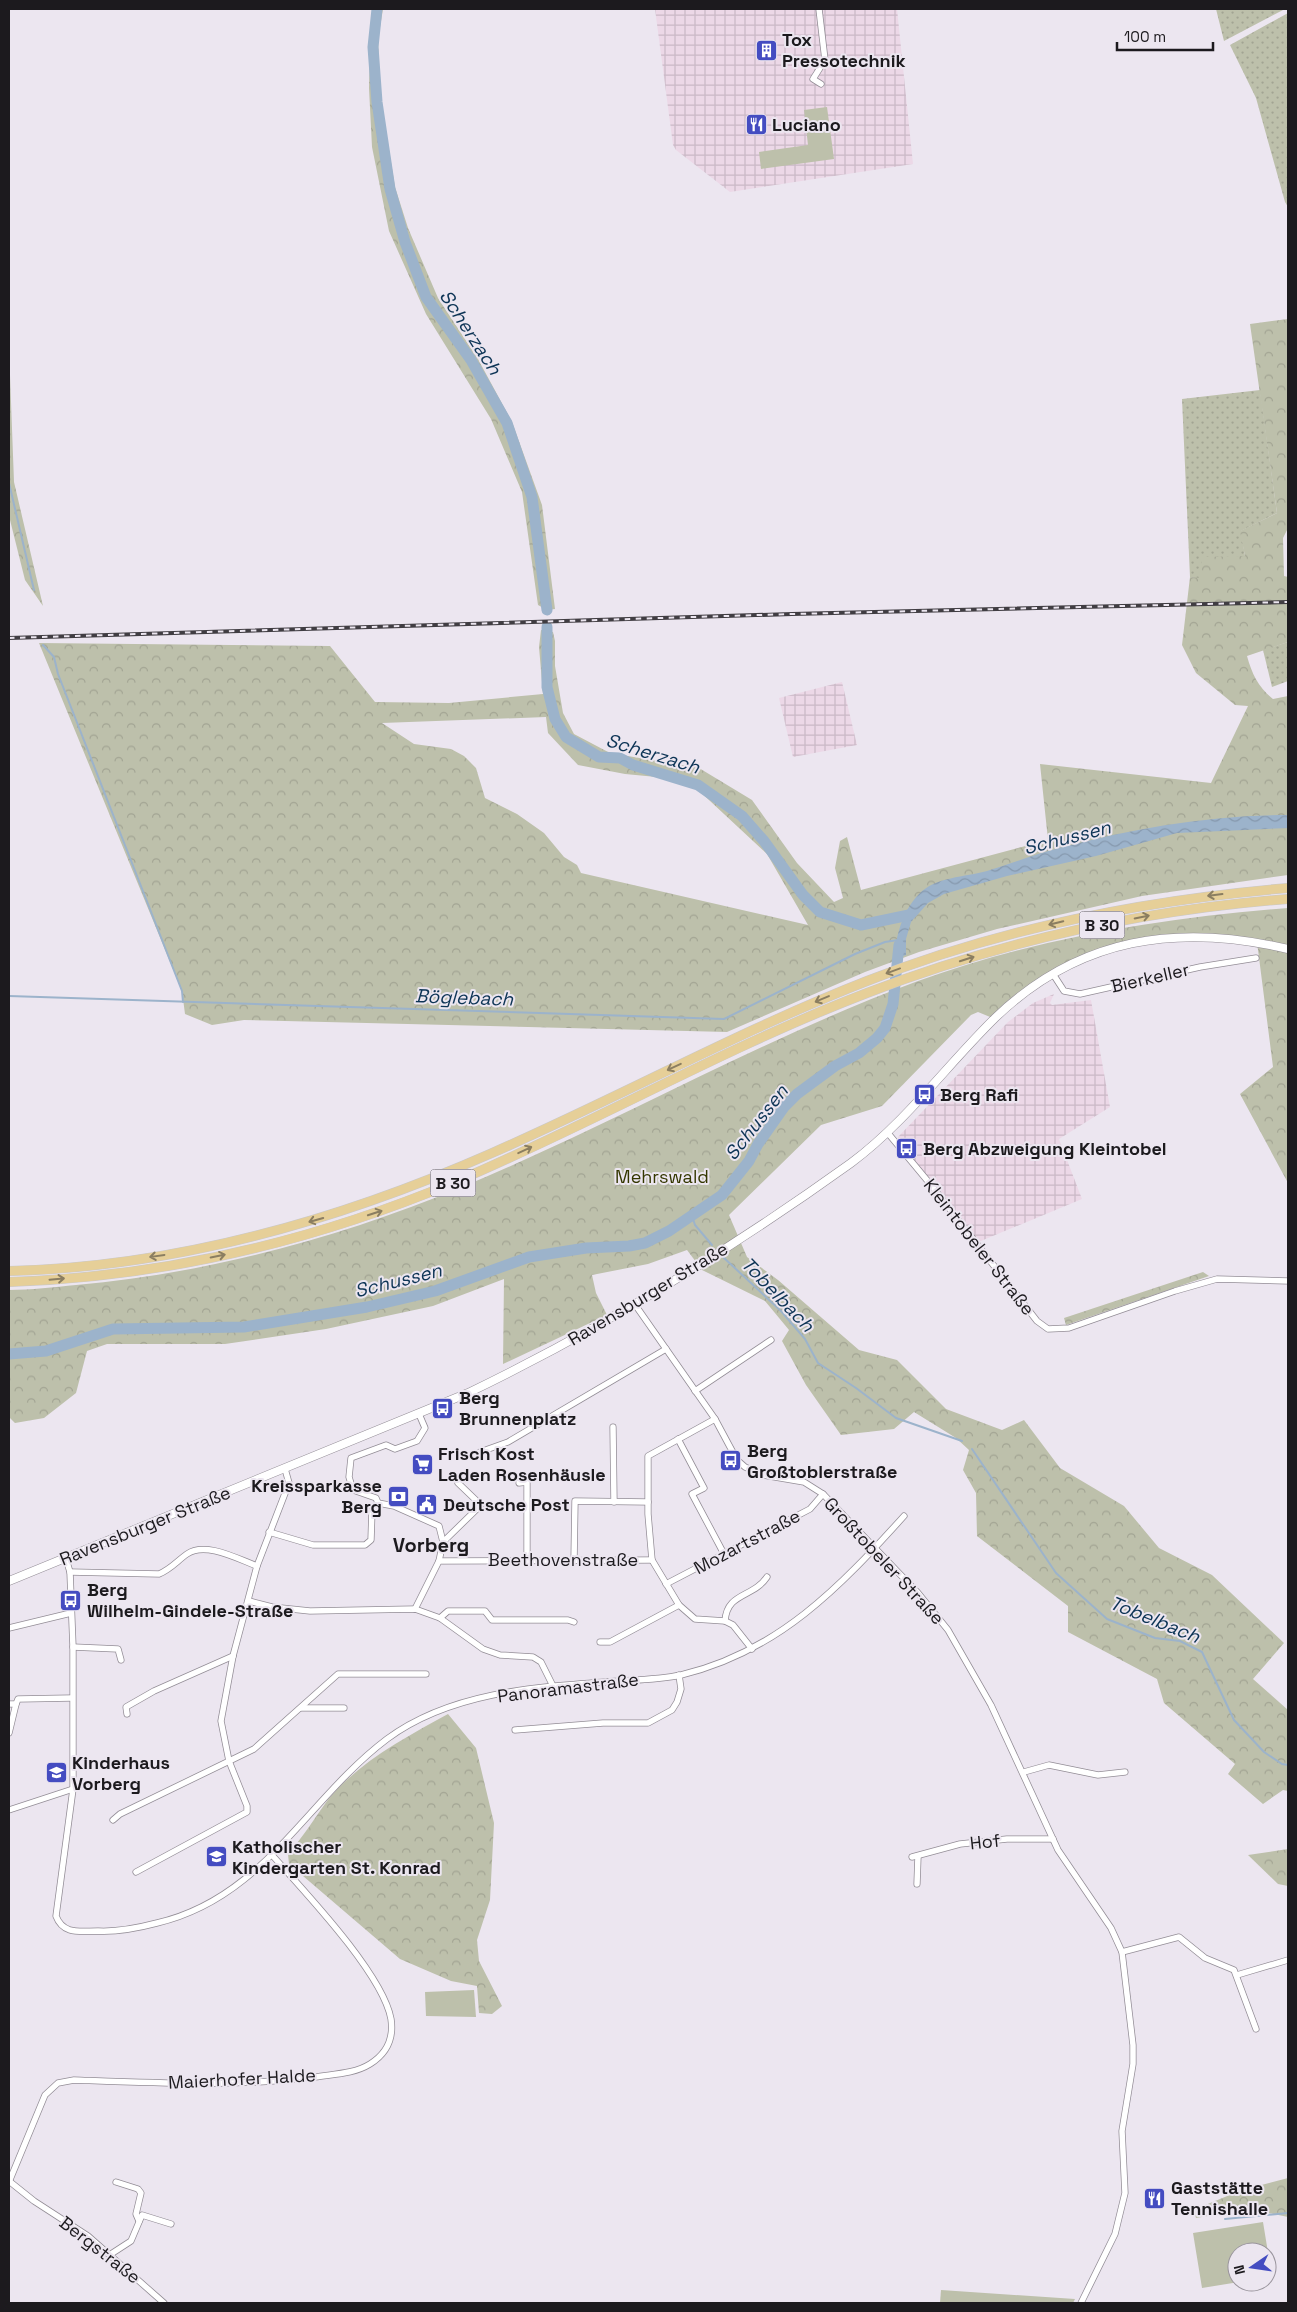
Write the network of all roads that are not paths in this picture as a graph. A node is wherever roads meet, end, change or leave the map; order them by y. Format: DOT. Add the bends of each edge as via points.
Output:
graph roads {
  1 [pos="819,9"];
  2 [pos="821,84"];
  3 [pos="1288,888"];
  4 [pos="1288,899"];
  5 [pos="1288,949"];
  6 [pos="1256,958"];
  7 [pos="1052,974"];
  8 [pos="887,1132"];
  9 [pos="9,1271"];
  10 [pos="9,1282"];
  11 [pos="1288,1282"];
  12 [pos="636,1306"];
  13 [pos="771,1340"];
  14 [pos="666,1349"];
  15 [pos="695,1391"];
  16 [pos="419,1414"];
  17 [pos="715,1419"];
  18 [pos="613,1427"];
  19 [pos="678,1439"];
  20 [pos="480,1452"];
  21 [pos="285,1469"];
  22 [pos="458,1483"];
  23 [pos="519,1483"];
  24 [pos="822,1494"];
  25 [pos="614,1502"];
  26 [pos="648,1502"];
  27 [pos="378,1504"];
  28 [pos="904,1516"];
  29 [pos="269,1532"];
  30 [pos="443,1542"];
  31 [pos="875,1548"];
  32 [pos="724,1554"];
  33 [pos="66,1559"];
  34 [pos="438,1560"];
  35 [pos="527,1560"];
  36 [pos="652,1560"];
  37 [pos="574,1561"];
  38 [pos="258,1566"];
  39 [pos="70,1572"];
  40 [pos="767,1577"];
  41 [pos="9,1581"];
  42 [pos="666,1584"];
  43 [pos="248,1601"];
  44 [pos="679,1605"];
  45 [pos="415,1609"];
  46 [pos="71,1613"];
  47 [pos="440,1618"];
  48 [pos="725,1620"];
  49 [pos="574,1622"];
  50 [pos="9,1628"];
  51 [pos="600,1642"];
  52 [pos="73,1647"];
  53 [pos="752,1649"];
  54 [pos="233,1656"];
  55 [pos="121,1660"];
  56 [pos="426,1674"];
  57 [pos="679,1675"];
  58 [pos="553,1686"];
  59 [pos="72,1698"];
  60 [pos="9,1704"];
  61 [pos="16,1704"];
  62 [pos="301,1708"];
  63 [pos="344,1708"];
  64 [pos="127,1714"];
  65 [pos="515,1730"];
  66 [pos="9,1732"];
  67 [pos="229,1761"];
  68 [pos="1024,1772"];
  69 [pos="1125,1772"];
  70 [pos="73,1789"];
  71 [pos="9,1810"];
  72 [pos="114,1820"];
  73 [pos="1053,1839"];
  74 [pos="272,1855"];
  75 [pos="136,1872"];
  76 [pos="917,1884"];
  77 [pos="1122,1952"];
  78 [pos="1288,1960"];
  79 [pos="1237,1975"];
  80 [pos="1256,2029"];
  81 [pos="9,2182"];
  82 [pos="116,2182"];
  83 [pos="139,2221"];
  84 [pos="171,2224"];
  85 [pos="111,2254"];
  86 [pos="163,2303"];
  87 [pos="1081,2303"];
  1 -- 2 [label="street" via="825,60 813,78"];
  3 -- 9 [label="highway, B 30, one-way" via="1173,900 1091,915 999,937 920,961 744,1034 494,1153 388,1196 318,1219 193,1250 97,1264"];
  10 -- 4 [label="highway, B 30, one-way" via="99,1275 197,1260 269,1244 391,1207 499,1162 757,1040 920,974 1000,948 1075,930 1213,906"];
  5 -- 7 [label="main road, Ravensburger Straße" via="1221,936 1169,938 1120,946"];
  6 -- 7 [label="street, Bierkeller" via="1080,994 1064,991"];
  7 -- 8 [label="main road, Ravensburger Straße" via="994,1019"];
  8 -- 11 [label="street, Kleintobeler Straße" via="1037,1321 1048,1329 1070,1328 1218,1279"];
  8 -- 12 [label="main road, Ravensburger Straße" via="818,1186"];
  12 -- 14 [label="street, Großtobeler Straße"];
  12 -- 16 [label="main road, Ravensburger Straße" via="532,1362"];
  13 -- 15 [label="street"];
  14 -- 15 [label="street, Großtobeler Straße"];
  14 -- 20 [label="street" via="508,1442"];
  15 -- 17 [label="street, Großtobeler Straße"];
  16 -- 21 [label="main road, Ravensburger Straße"];
  16 -- 27 [label="street" via="425,1428 417,1441 395,1449 386,1445 351,1458 349,1477 353,1490 376,1498"];
  17 -- 19 [label="street"];
  17 -- 24 [label="street, Großtobeler Straße" via="733,1455 745,1467 763,1475 804,1482"];
  18 -- 25 [label="street"];
  19 -- 26 [label="street" via="648,1456"];
  19 -- 32 [label="street" via="704,1488 692,1494"];
  21 -- 29 [label="street" via="288,1483"];
  21 -- 33 [label="main road, Ravensburger Straße"];
  22 -- 30 [label="street" via="481,1505"];
  23 -- 35 [label="street" via="527,1482"];
  24 -- 31 [label="street, Großtobeler Straße"];
  24 -- 32 [label="street, Mozartstraße" via="810,1509"];
  25 -- 26 [label="street"];
  25 -- 37 [label="street" via="575,1501"];
  26 -- 36 [label="street"];
  27 -- 29 [label="street" via="372,1510 371,1540 365,1545 313,1545"];
  27 -- 30 [label="street" via="394,1506 440,1526"];
  28 -- 31 [label="street, Panoramastraße"];
  29 -- 38 [label="street"];
  30 -- 34 [label="street"];
  31 -- 53 [label="street, Panoramastraße" via="815,1607"];
  31 -- 68 [label="street, Großtobeler Straße" via="948,1630 991,1705"];
  32 -- 42 [label="street, Mozartstraße"];
  33 -- 39 [label="street"];
  33 -- 41 [label="main road, Ravensburger Straße"];
  34 -- 35 [label="street, Beethovenstraße"];
  34 -- 45 [label="street"];
  35 -- 37 [label="street, Beethovenstraße"];
  36 -- 37 [label="street, Beethovenstraße"];
  36 -- 42 [label="street"];
  38 -- 39 [label="street" via="204,1548 188,1552 171,1569 159,1574"];
  38 -- 43 [label="street"];
  39 -- 46 [label="street"];
  40 -- 48 [label="street" via="760,1586 730,1603"];
  42 -- 44 [label="street"];
  43 -- 45 [label="street" via="310,1611"];
  43 -- 54 [label="street"];
  44 -- 48 [label="street" via="695,1619"];
  44 -- 51 [label="street" via="610,1642"];
  45 -- 47 [label="street"];
  46 -- 50 [label="street"];
  46 -- 52 [label="street"];
  47 -- 49 [label="street" via="448,1611 485,1611 492,1620"];
  47 -- 58 [label="street" via="483,1649 500,1655 532,1657 541,1662"];
  48 -- 53 [label="street"];
  52 -- 55 [label="street" via="118,1649"];
  52 -- 59 [label="street"];
  53 -- 57 [label="street, Panoramastraße" via="720,1664"];
  54 -- 64 [label="street" via="147,1695 126,1707"];
  54 -- 67 [label="street" via="221,1721"];
  56 -- 62 [label="street" via="338,1674"];
  57 -- 58 [label="street, Panoramastraße"];
  57 -- 65 [label="street" via="681,1689 678,1702 672,1710 648,1723"];
  58 -- 74 [label="street, Panoramastraße" via="494,1695 417,1721 389,1738 360,1762"];
  59 -- 61 [label="street" via="18,1699"];
  59 -- 70 [label="street"];
  60 -- 61 [label="street"];
  61 -- 66 [label="street"];
  62 -- 63 [label="street"];
  62 -- 67 [label="street" via="254,1749"];
  67 -- 72 [label="street" via="120,1814"];
  67 -- 75 [label="street" via="247,1806 246,1812"];
  68 -- 69 [label="street" via="1049,1765 1098,1774"];
  68 -- 73 [label="street, Großtobeler Straße"];
  70 -- 71 [label="street"];
  70 -- 74 [label="street, Panoramastraße" via="56,1916 66,1930 128,1930 180,1917 231,1892"];
  73 -- 76 [label="street, Hof" via="960,1844 915,1857"];
  73 -- 77 [label="street, Großtobeler Straße" via="1111,1928"];
  74 -- 81 [label="street, Maierhofer Halde" via="346,1942 379,1990 391,2020 386,2049 368,2065 297,2080 227,2084 74,2080 58,2083 42,2100"];
  77 -- 79 [label="street" via="1179,1937 1206,1958"];
  77 -- 87 [label="street, Großtobeler Straße" via="1133,2054 1122,2131 1125,2193 1115,2234"];
  78 -- 79 [label="street"];
  79 -- 80 [label="street"];
  81 -- 85 [label="street, Bergstraße"];
  82 -- 83 [label="street" via="141,2192 136,2214"];
  83 -- 84 [label="street" via="145,2215"];
  83 -- 85 [label="street" via="132,2241"];
  85 -- 86 [label="street, Bergstraße"];
}
